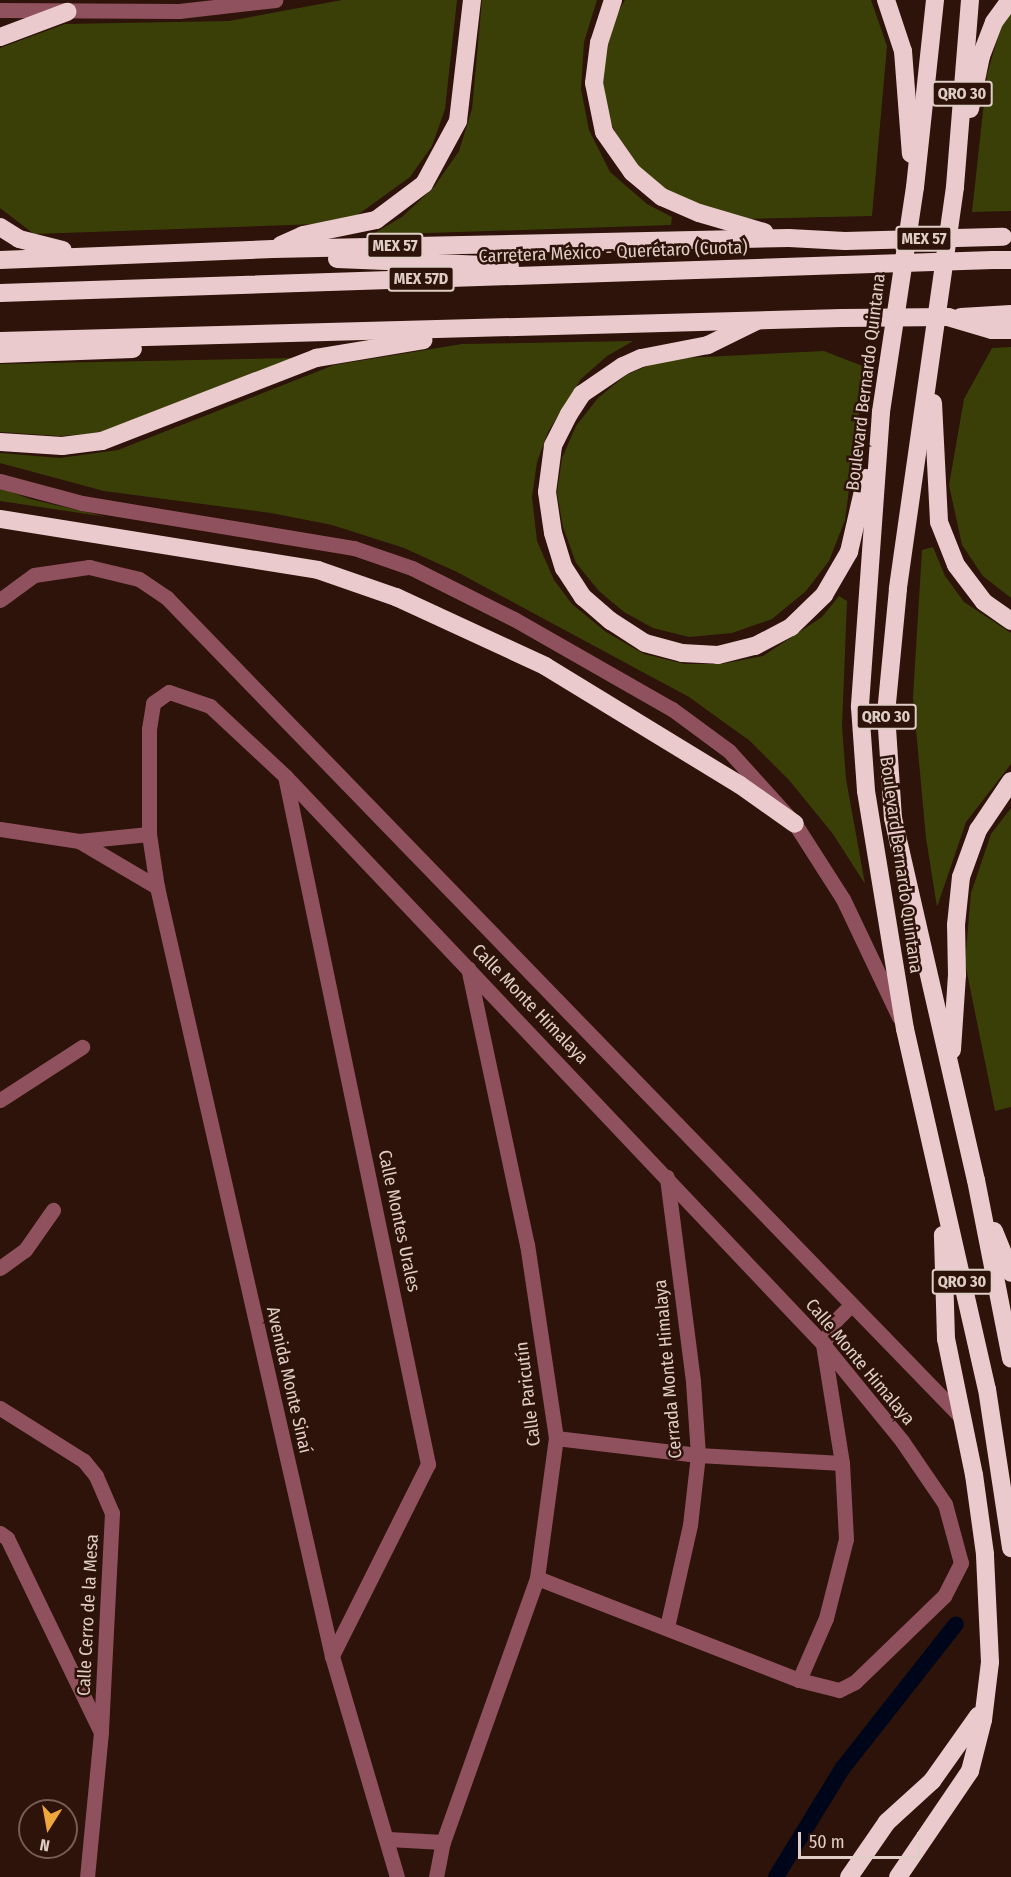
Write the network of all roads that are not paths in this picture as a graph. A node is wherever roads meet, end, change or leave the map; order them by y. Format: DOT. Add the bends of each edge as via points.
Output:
graph roads {
  1 [pos="247,0"];
  2 [pos="472,0"];
  3 [pos="613,0"];
  4 [pos="885,0"];
  5 [pos="935,0"];
  6 [pos="970,0"];
  7 [pos="1010,0"];
  8 [pos="269,1"];
  9 [pos="179,5"];
  10 [pos="0,10"];
  11 [pos="68,12"];
  12 [pos="0,37"];
  13 [pos="915,187"];
  14 [pos="954,187"];
  15 [pos="0,227"];
  16 [pos="1007,237"];
  17 [pos="789,238"];
  18 [pos="273,249"];
  19 [pos="95,255"];
  20 [pos="1002,260"];
  21 [pos="0,261"];
  22 [pos="558,275"];
  23 [pos="0,293"];
  24 [pos="1011,314"];
  25 [pos="948,317"];
  26 [pos="757,321"];
  27 [pos="579,326"];
  28 [pos="1011,330"];
  29 [pos="279,332"];
  30 [pos="0,341"];
  31 [pos="0,354"];
  32 [pos="931,360"];
  33 [pos="881,412"];
  34 [pos="0,442"];
  35 [pos="0,481"];
  36 [pos="0,519"];
  37 [pos="0,600"];
  38 [pos="1011,621"];
  39 [pos="285,776"];
  40 [pos="1011,782"];
  41 [pos="795,824"];
  42 [pos="0,829"];
  43 [pos="149,834"];
  44 [pos="79,841"];
  45 [pos="156,887"];
  46 [pos="468,968"];
  47 [pos="905,1029"];
  48 [pos="82,1047"];
  49 [pos="951,1070"];
  50 [pos="0,1100"];
  51 [pos="667,1177"];
  52 [pos="977,1190"];
  53 [pos="943,1194"];
  54 [pos="53,1210"];
  55 [pos="0,1268"];
  56 [pos="1011,1274"];
  57 [pos="849,1306"];
  58 [pos="823,1344"];
  59 [pos="1011,1359"];
  60 [pos="0,1408"];
  61 [pos="960,1416"];
  62 [pos="556,1438"];
  63 [pos="698,1455"];
  64 [pos="842,1463"];
  65 [pos="0,1533"];
  66 [pos="1011,1548"];
  67 [pos="537,1578"];
  68 [pos="667,1627"];
  69 [pos="332,1656"];
  70 [pos="799,1680"];
  71 [pos="985,1701"];
  72 [pos="101,1732"];
  73 [pos="388,1839"];
  74 [pos="443,1842"];
  75 [pos="87,1877"];
  76 [pos="397,1877"];
  77 [pos="436,1877"];
  78 [pos="849,1877"];
  79 [pos="898,1877"];
  1 -- 8 [label="street"];
  2 -- 18 [label="highway" via="458,121 424,184 376,220 303,235"];
  3 -- 17 [label="highway" via="599,43 594,83 604,132 632,172 662,197 699,213"];
  4 -- 13 [label="highway" via="903,51"];
  5 -- 13 [label="highway, Boulevard Bernardo Quintana / QRO 30"];
  6 -- 14 [label="highway, Boulevard Bernardo Quintana / QRO 30"];
  7 -- 14 [label="highway" via="993,22 981,56"];
  8 -- 9 [label="street"];
  9 -- 11 [label="street"];
  10 -- 11 [label="street"];
  11 -- 12 [label="highway"];
  13 -- 33 [label="highway, Boulevard Bernardo Quintana / QRO 30"];
  14 -- 32 [label="highway, Boulevard Bernardo Quintana / QRO 30"];
  15 -- 19 [label="highway" via="19,239 45,247"];
  16 -- 17 [label="highway, Carretera México - Querétaro (Cuota) / MEX 57, bridge" via="845,241"];
  17 -- 18 [label="highway, Carretera México - Querétaro (Cuota) / MEX 57"];
  18 -- 19 [label="highway, Carretera México - Querétaro (Cuota) / MEX 57"];
  18 -- 22 [label="highway" via="333,258 525,266"];
  19 -- 21 [label="highway, Carretera México - Querétaro (Cuota) / MEX 57"];
  20 -- 22 [label="highway, Carretera México - Querétaro (Cuota) / MEX 57D, bridge"];
  22 -- 23 [label="highway, Carretera México - Querétaro (Cuota) / MEX 57D"];
  24 -- 25 [label="highway"];
  25 -- 26 [label="highway, bridge"];
  25 -- 28 [label="highway" via="992,330"];
  26 -- 27 [label="highway"];
  26 -- 33 [label="highway" via="708,345 642,358 609,374 582,394 553,446 547,492 553,533 564,567 583,597 611,621 645,643 682,653 718,655 755,646 791,627 824,595 849,552"];
  27 -- 29 [label="highway"];
  27 -- 34 [label="highway" via="542,333 458,336 363,347 294,366 102,441 62,446"];
  29 -- 30 [label="highway"];
  29 -- 31 [label="highway" via="169,347"];
  32 -- 38 [label="highway" via="939,522 956,565 984,602"];
  32 -- 49 [label="highway, Boulevard Bernardo Quintana / QRO 30" via="898,589 886,713 893,818"];
  33 -- 47 [label="highway, Boulevard Bernardo Quintana / QRO 30" via="860,707 866,791"];
  35 -- 41 [label="street" via="82,503 279,532 354,548 412,568 514,619 672,709 729,751"];
  36 -- 41 [label="highway" via="318,570 396,597 544,666 740,785"];
  37 -- 57 [label="street" via="34,575 89,567 139,579 167,598 776,1225"];
  39 -- 43 [label="street, Calle Monte Himalaya" via="210,706 170,692 153,703 149,729"];
  39 -- 46 [label="street, Calle Monte Himalaya"];
  39 -- 69 [label="street, Calle Montes Urales" via="429,1464"];
  40 -- 49 [label="highway" via="978,830 961,877"];
  41 -- 47 [label="street" via="843,899"];
  42 -- 44 [label="street"];
  43 -- 44 [label="street"];
  43 -- 45 [label="street, Calle Monte Himalaya"];
  44 -- 45 [label="street"];
  45 -- 69 [label="street, Avenida Monte Sinaí"];
  46 -- 51 [label="street, Calle Monte Himalaya"];
  46 -- 62 [label="street, Calle Paricutín" via="527,1245"];
  47 -- 53 [label="highway, Boulevard Bernardo Quintana / QRO 30"];
  48 -- 50 [label="street"];
  49 -- 52 [label="highway, Boulevard Bernardo Quintana / QRO 30"];
  51 -- 58 [label="street, Calle Monte Himalaya"];
  51 -- 63 [label="street, Cerrada Monte Himalaya" via="693,1381"];
  52 -- 56 [label="highway"];
  52 -- 59 [label="highway, Boulevard Bernardo Quintana / QRO 30"];
  53 -- 61 [label="highway" via="945,1339"];
  53 -- 66 [label="highway, Boulevard Bernardo Quintana / QRO 30" via="987,1389"];
  54 -- 55 [label="street" via="25,1250"];
  57 -- 58 [label="street"];
  57 -- 61 [label="street"];
  58 -- 64 [label="street"];
  58 -- 70 [label="street, Calle Monte Himalaya" via="919,1464 945,1504 961,1563 944,1596 855,1682 839,1690"];
  60 -- 72 [label="street, Calle Cerro de la Mesa" via="84,1461 96,1476 112,1513"];
  61 -- 71 [label="highway" via="974,1475 985,1554 990,1662"];
  62 -- 63 [label="street"];
  62 -- 67 [label="street, Calle Paricutín"];
  63 -- 64 [label="street"];
  63 -- 68 [label="street, Cerrada Monte Himalaya" via="690,1526"];
  64 -- 70 [label="street" via="846,1539 825,1618"];
  65 -- 72 [label="street" via="7,1538"];
  67 -- 68 [label="street"];
  67 -- 74 [label="street, Calle Paricutín"];
  68 -- 70 [label="street"];
  69 -- 73 [label="street, Avenida Monte Sinaí"];
  71 -- 78 [label="highway" via="971,1729 932,1781 887,1822"];
  71 -- 79 [label="highway" via="970,1771"];
  72 -- 75 [label="street, Calle Cerro de la Mesa"];
  73 -- 74 [label="street"];
  73 -- 76 [label="street, Avenida Monte Sinaí"];
  74 -- 77 [label="street, Calle Paricutín"];
}
